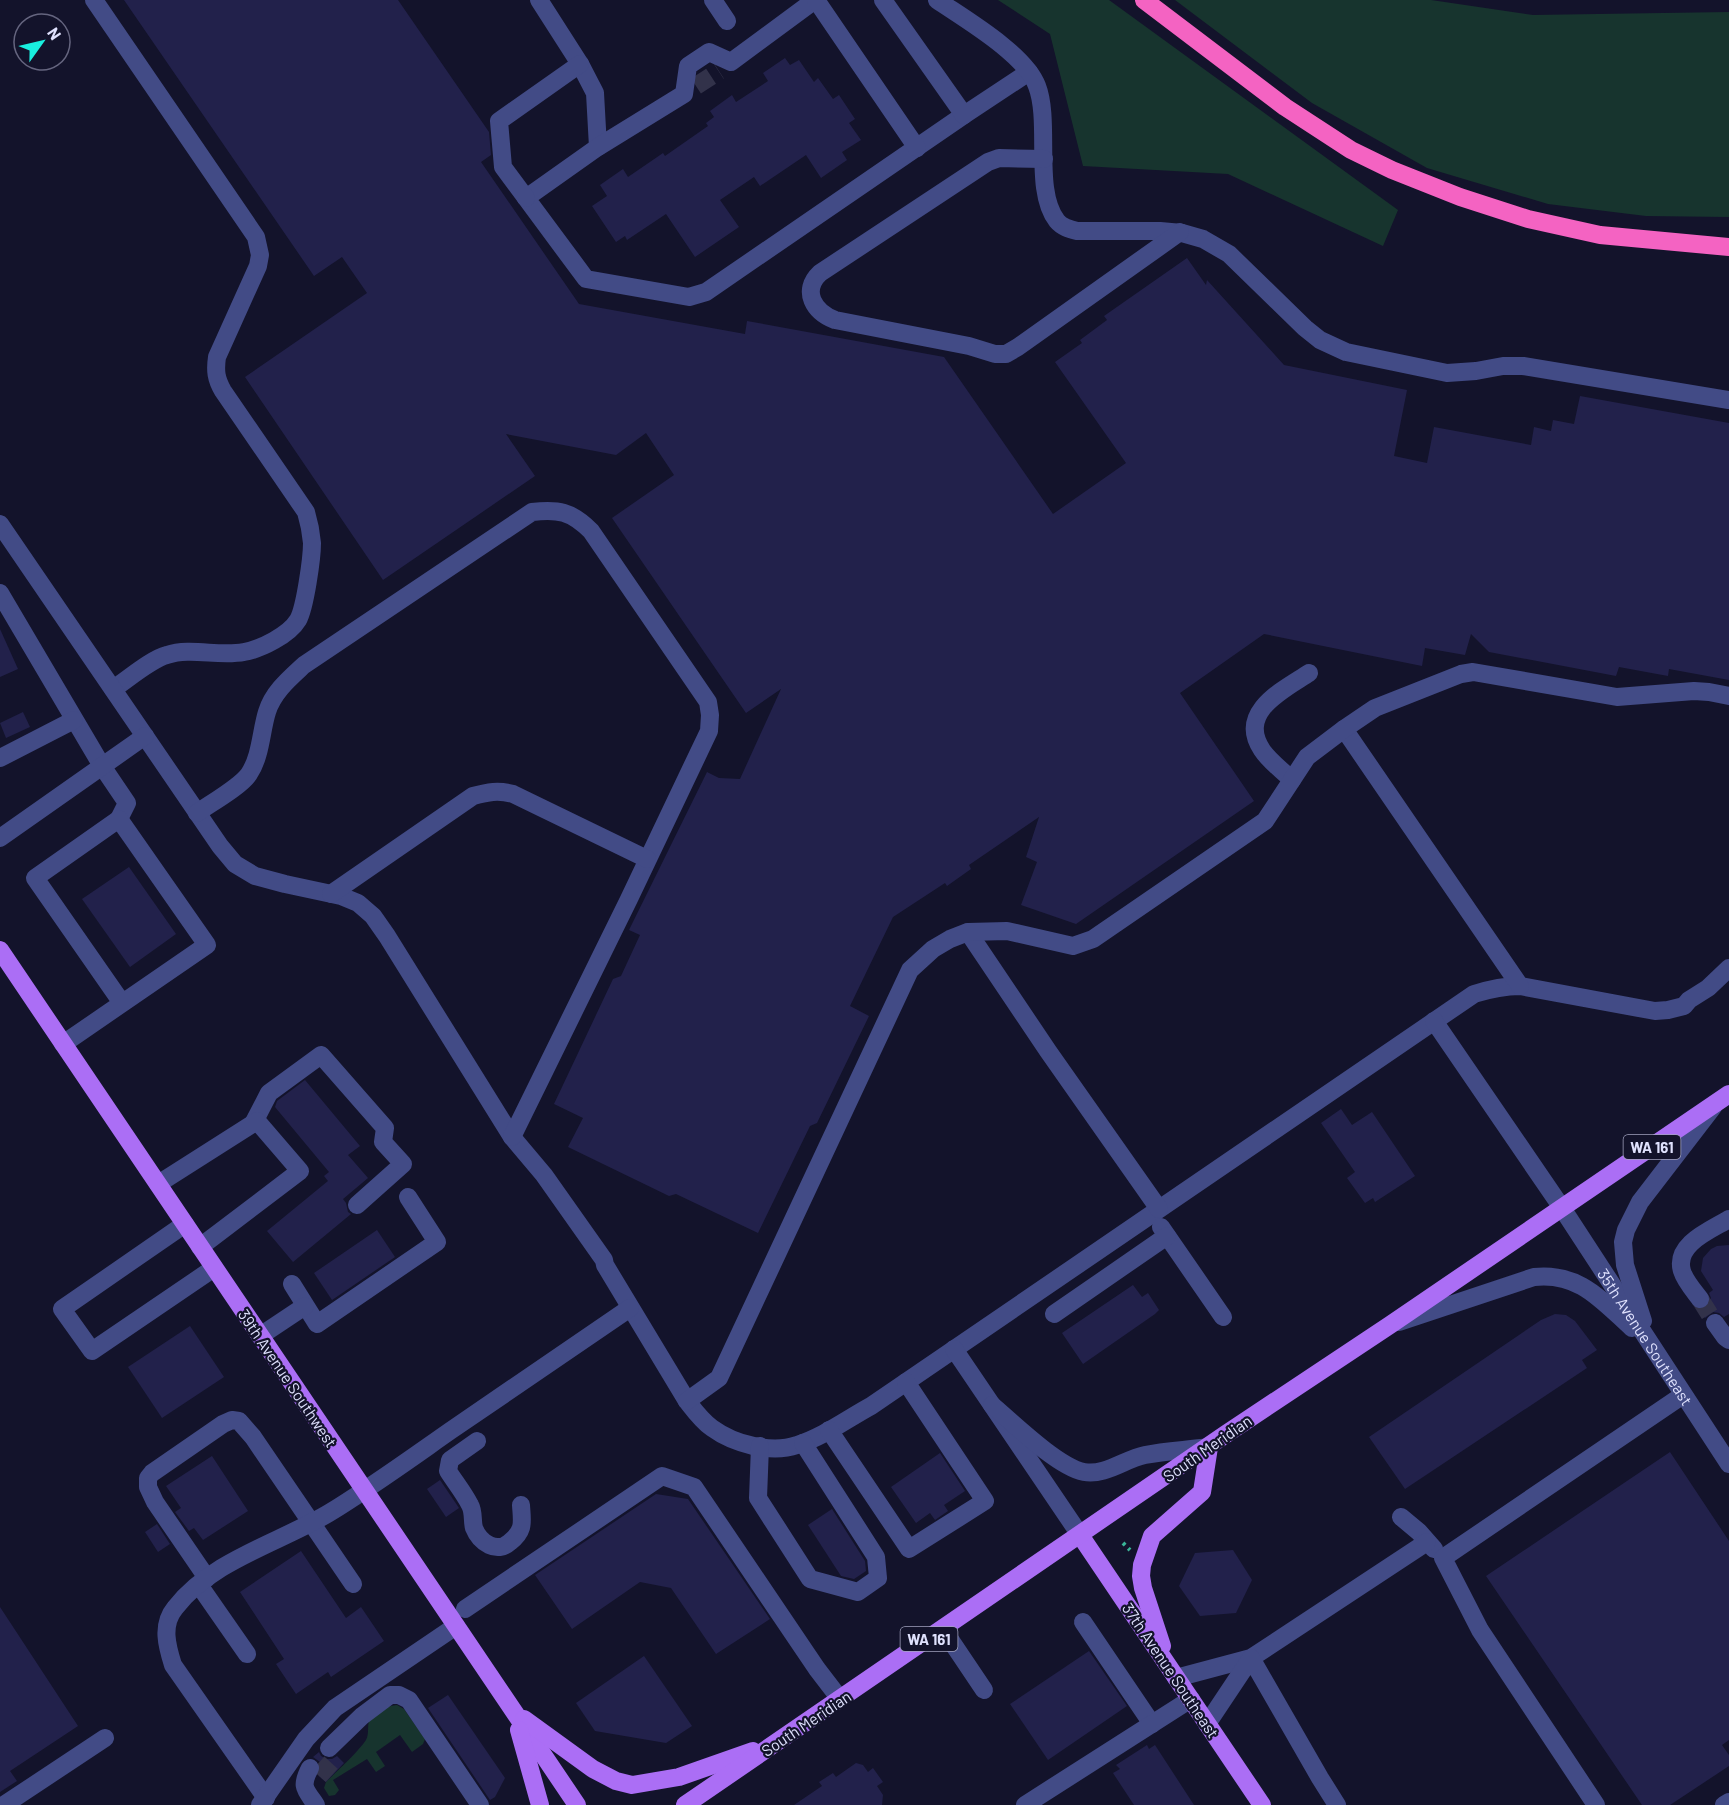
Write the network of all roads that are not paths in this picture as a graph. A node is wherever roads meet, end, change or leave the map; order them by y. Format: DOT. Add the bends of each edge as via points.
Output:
graph roads {
  1 [pos="94,0"];
  2 [pos="539,0"];
  3 [pos="713,0"];
  4 [pos="815,0"];
  5 [pos="883,0"];
  6 [pos="937,0"];
  7 [pos="1144,0"];
  8 [pos="728,21"];
  9 [pos="580,64"];
  10 [pos="1029,72"];
  11 [pos="964,115"];
  12 [pos="598,147"];
  13 [pos="917,148"];
  14 [pos="1044,159"];
  15 [pos="526,198"];
  16 [pos="1180,232"];
  17 [pos="1729,239"];
  18 [pos="1703,244"];
  19 [pos="1729,247"];
  20 [pos="1729,400"];
  21 [pos="0,524"];
  22 [pos="0,593"];
  23 [pos="1309,673"];
  24 [pos="113,689"];
  25 [pos="1729,696"];
  26 [pos="74,720"];
  27 [pos="1344,729"];
  28 [pos="145,736"];
  29 [pos="0,758"];
  30 [pos="102,766"];
  31 [pos="1292,780"];
  32 [pos="197,813"];
  33 [pos="119,819"];
  34 [pos="0,838"];
  35 [pos="647,859"];
  36 [pos="331,894"];
  37 [pos="968,932"];
  38 [pos="0,950"];
  39 [pos="1729,968"];
  40 [pos="1520,986"];
  41 [pos="122,1003"];
  42 [pos="1434,1021"];
  43 [pos="63,1044"];
  44 [pos="1729,1094"];
  45 [pos="1714,1105"];
  46 [pos="253,1124"];
  47 [pos="512,1137"];
  48 [pos="158,1184"];
  49 [pos="408,1197"];
  50 [pos="357,1205"];
  51 [pos="1562,1208"];
  52 [pos="1156,1211"];
  53 [pos="1729,1218"];
  54 [pos="185,1224"];
  55 [pos="1167,1236"];
  56 [pos="200,1247"];
  57 [pos="214,1268"];
  58 [pos="292,1284"];
  59 [pos="1700,1299"];
  60 [pos="305,1306"];
  61 [pos="630,1308"];
  62 [pos="1054,1314"];
  63 [pos="1223,1317"];
  64 [pos="1715,1323"];
  65 [pos="1390,1325"];
  66 [pos="260,1336"];
  67 [pos="1729,1340"];
  68 [pos="1651,1346"];
  69 [pos="954,1349"];
  70 [pos="906,1382"];
  71 [pos="1683,1395"];
  72 [pos="687,1401"];
  73 [pos="992,1405"];
  74 [pos="829,1430"];
  75 [pos="477,1441"];
  76 [pos="803,1443"];
  77 [pos="760,1446"];
  78 [pos="1209,1447"];
  79 [pos="1729,1464"];
  80 [pos="364,1490"];
  81 [pos="521,1505"];
  82 [pos="1401,1517"];
  83 [pos="311,1522"];
  84 [pos="1080,1535"];
  85 [pos="1427,1542"];
  86 [pos="1443,1558"];
  87 [pos="203,1582"];
  88 [pos="353,1584"];
  89 [pos="465,1609"];
  90 [pos="1083,1622"];
  91 [pos="456,1626"];
  92 [pos="943,1629"];
  93 [pos="247,1654"];
  94 [pos="1251,1658"];
  95 [pos="1173,1673"];
  96 [pos="984,1690"];
  97 [pos="840,1699"];
  98 [pos="1191,1699"];
  99 [pos="513,1711"];
  100 [pos="1152,1724"];
  101 [pos="1208,1724"];
  102 [pos="105,1738"];
  103 [pos="777,1742"];
  104 [pos="333,1752"];
  105 [pos="263,1802"];
  106 [pos="1729,1802"];
  107 [pos="4,1805"];
  108 [pos="316,1805"];
  109 [pos="329,1805"];
  110 [pos="480,1805"];
  111 [pos="540,1805"];
  112 [pos="577,1805"];
  113 [pos="686,1805"];
  114 [pos="1025,1805"];
  115 [pos="1262,1805"];
  116 [pos="1337,1805"];
  117 [pos="1596,1805"];
  118 [pos="1724,1805"];
  1 -- 24 [label="street" via="256,237 258,266 217,357 215,371 223,391 306,512 312,545 298,619 275,640 245,652 166,655"];
  2 -- 9 [label="street"];
  3 -- 8 [label="street"];
  4 -- 12 [label="street" via="725,67 709,52 688,66 690,90"];
  4 -- 13 [label="street"];
  5 -- 11 [label="street"];
  6 -- 10 [label="street" via="1006,49"];
  7 -- 18 [label="highway" via="1285,107 1351,150 1392,170 1528,219 1600,235"];
  9 -- 12 [label="street" via="595,93"];
  9 -- 15 [label="street" via="499,122 503,167"];
  10 -- 11 [label="street"];
  10 -- 14 [label="street" via="1040,98"];
  11 -- 13 [label="street"];
  12 -- 15 [label="street"];
  13 -- 15 [label="street" via="729,277 706,292 689,297 586,279"];
  14 -- 16 [label="street" via="1045,193 1050,209 1065,228"];
  14 -- 16 [label="street" via="999,158 988,162 820,273 810,291 819,312 835,320 1006,354"];
  16 -- 20 [label="street" via="1203,239 1229,254 1305,328 1346,352 1447,373 1523,366"];
  17 -- 18 [label="highway"];
  18 -- 19 [label="highway"];
  21 -- 24 [label="street"];
  22 -- 26 [label="street"];
  23 -- 31 [label="street" via="1276,694 1257,715 1255,735 1262,751"];
  24 -- 28 [label="street"];
  25 -- 27 [label="street" via="1695,691 1617,697 1473,672 1375,708"];
  26 -- 29 [label="street"];
  26 -- 30 [label="street"];
  27 -- 31 [label="street" via="1307,758"];
  27 -- 40 [label="street"];
  28 -- 30 [label="street"];
  28 -- 32 [label="street"];
  30 -- 33 [label="street" via="127,803"];
  30 -- 34 [label="street"];
  31 -- 37 [label="street" via="1265,821 1093,939 1073,946 1007,931"];
  32 -- 35 [label="street" via="250,773 267,710 304,665 515,522 532,512 552,510 570,515 591,531 708,702 709,730"];
  32 -- 36 [label="street" via="235,864 255,876"];
  33 -- 41 [label="street" via="35,878"];
  33 -- 41 [label="street" via="207,945"];
  35 -- 36 [label="street" via="513,794 492,791 473,796"];
  35 -- 47 [label="street"];
  36 -- 47 [label="street" via="358,903 373,916"];
  37 -- 52 [label="street"];
  37 -- 72 [label="street" via="933,949 910,970 719,1378"];
  38 -- 43 [label="main road, 39th Avenue Southwest"];
  39 -- 40 [label="street" via="1684,1006 1668,1010 1655,1011"];
  40 -- 42 [label="street" via="1474,994"];
  41 -- 43 [label="street"];
  42 -- 51 [label="street, 35th Avenue Southeast"];
  42 -- 52 [label="street"];
  43 -- 48 [label="main road, 39th Avenue Southwest"];
  44 -- 45 [label="main road, South Meridian / WA 161"];
  45 -- 51 [label="main road, South Meridian / WA 161"];
  45 -- 68 [label="street" via="1640,1202 1626,1230 1624,1265"];
  46 -- 48 [label="street"];
  46 -- 50 [label="street" via="269,1093 321,1055 385,1128 383,1142 404,1164"];
  46 -- 56 [label="street" via="257,1121 300,1171"];
  47 -- 61 [label="street" via="578,1222"];
  48 -- 54 [label="main road, 39th Avenue Southwest"];
  49 -- 60 [label="street" via="437,1242 317,1324"];
  51 -- 65 [label="main road, South Meridian / WA 161"];
  51 -- 68 [label="street, 35th Avenue Southeast"];
  52 -- 55 [label="street"];
  52 -- 69 [label="street"];
  53 -- 59 [label="street" via="1693,1241 1684,1252 1684,1275"];
  54 -- 56 [label="main road, 39th Avenue Southwest"];
  54 -- 57 [label="street" via="62,1309 92,1352"];
  55 -- 62 [label="street"];
  55 -- 63 [label="street"];
  56 -- 57 [label="main road, 39th Avenue Southwest"];
  57 -- 66 [label="main road, 39th Avenue Southwest"];
  58 -- 60 [label="street"];
  60 -- 66 [label="street"];
  61 -- 72 [label="street"];
  61 -- 80 [label="street"];
  64 -- 67 [label="street"];
  65 -- 68 [label="street" via="1534,1277 1558,1277 1586,1287"];
  65 -- 78 [label="main road, South Meridian / WA 161"];
  66 -- 80 [label="main road, 39th Avenue Southwest"];
  68 -- 71 [label="street, 35th Avenue Southeast"];
  69 -- 70 [label="street"];
  69 -- 73 [label="street"];
  70 -- 74 [label="street"];
  70 -- 74 [label="street" via="985,1501 909,1549"];
  71 -- 79 [label="street, 35th Avenue Southeast"];
  71 -- 86 [label="street"];
  72 -- 77 [label="street" via="712,1428 736,1441"];
  73 -- 78 [label="street" via="1056,1458 1083,1472 1096,1473 1143,1455"];
  73 -- 84 [label="street"];
  74 -- 76 [label="street"];
  75 -- 81 [label="street" via="450,1460 448,1471 472,1507 474,1528 484,1542 499,1548 513,1540 522,1528"];
  76 -- 77 [label="street" via="776,1448"];
  76 -- 77 [label="street" via="876,1557 878,1578 858,1592 810,1579 758,1498"];
  78 -- 84 [label="main road, South Meridian / WA 161"];
  78 -- 95 [label="main road" via="1202,1492 1152,1536 1142,1565 1143,1588"];
  80 -- 83 [label="street"];
  80 -- 91 [label="main road, 39th Avenue Southwest"];
  82 -- 85 [label="street"];
  83 -- 87 [label="street" via="251,1551"];
  83 -- 87 [label="street" via="253,1437 239,1421 232,1420 148,1478 155,1502"];
  83 -- 88 [label="street"];
  84 -- 92 [label="main road, South Meridian / WA 161"];
  84 -- 95 [label="main road, 37th Avenue Southeast"];
  85 -- 86 [label="street"];
  85 -- 94 [label="street"];
  86 -- 117 [label="street" via="1480,1630"];
  87 -- 93 [label="street"];
  87 -- 105 [label="street" via="172,1611 167,1623 168,1649 173,1665"];
  89 -- 97 [label="street" via="662,1476 694,1487"];
  90 -- 100 [label="street"];
  91 -- 99 [label="main road, 39th Avenue Southwest"];
  91 -- 105 [label="street" via="335,1708 306,1739"];
  92 -- 96 [label="street"];
  92 -- 97 [label="main road, South Meridian / WA 161"];
  94 -- 95 [label="street"];
  94 -- 101 [label="street"];
  94 -- 116 [label="street"];
  95 -- 98 [label="main road, 37th Avenue Southeast"];
  97 -- 103 [label="main road, South Meridian / WA 161"];
  98 -- 100 [label="street"];
  98 -- 101 [label="main road, 37th Avenue Southeast"];
  99 -- 103 [label="main road" via="593,1769 632,1785 679,1777"];
  99 -- 111 [label="main road"];
  99 -- 112 [label="main road, 39th Avenue Southwest"];
  100 -- 114 [label="street"];
  101 -- 115 [label="main road, 37th Avenue Southeast"];
  102 -- 107 [label="street"];
  103 -- 113 [label="main road, South Meridian / WA 161"];
  104 -- 110 [label="street" via="362,1716 390,1695 399,1695 409,1700"];
  106 -- 118 [label="street"];
  108 -- 109 [label="street" via="304,1788 304,1780 314,1772 318,1789"];
}
